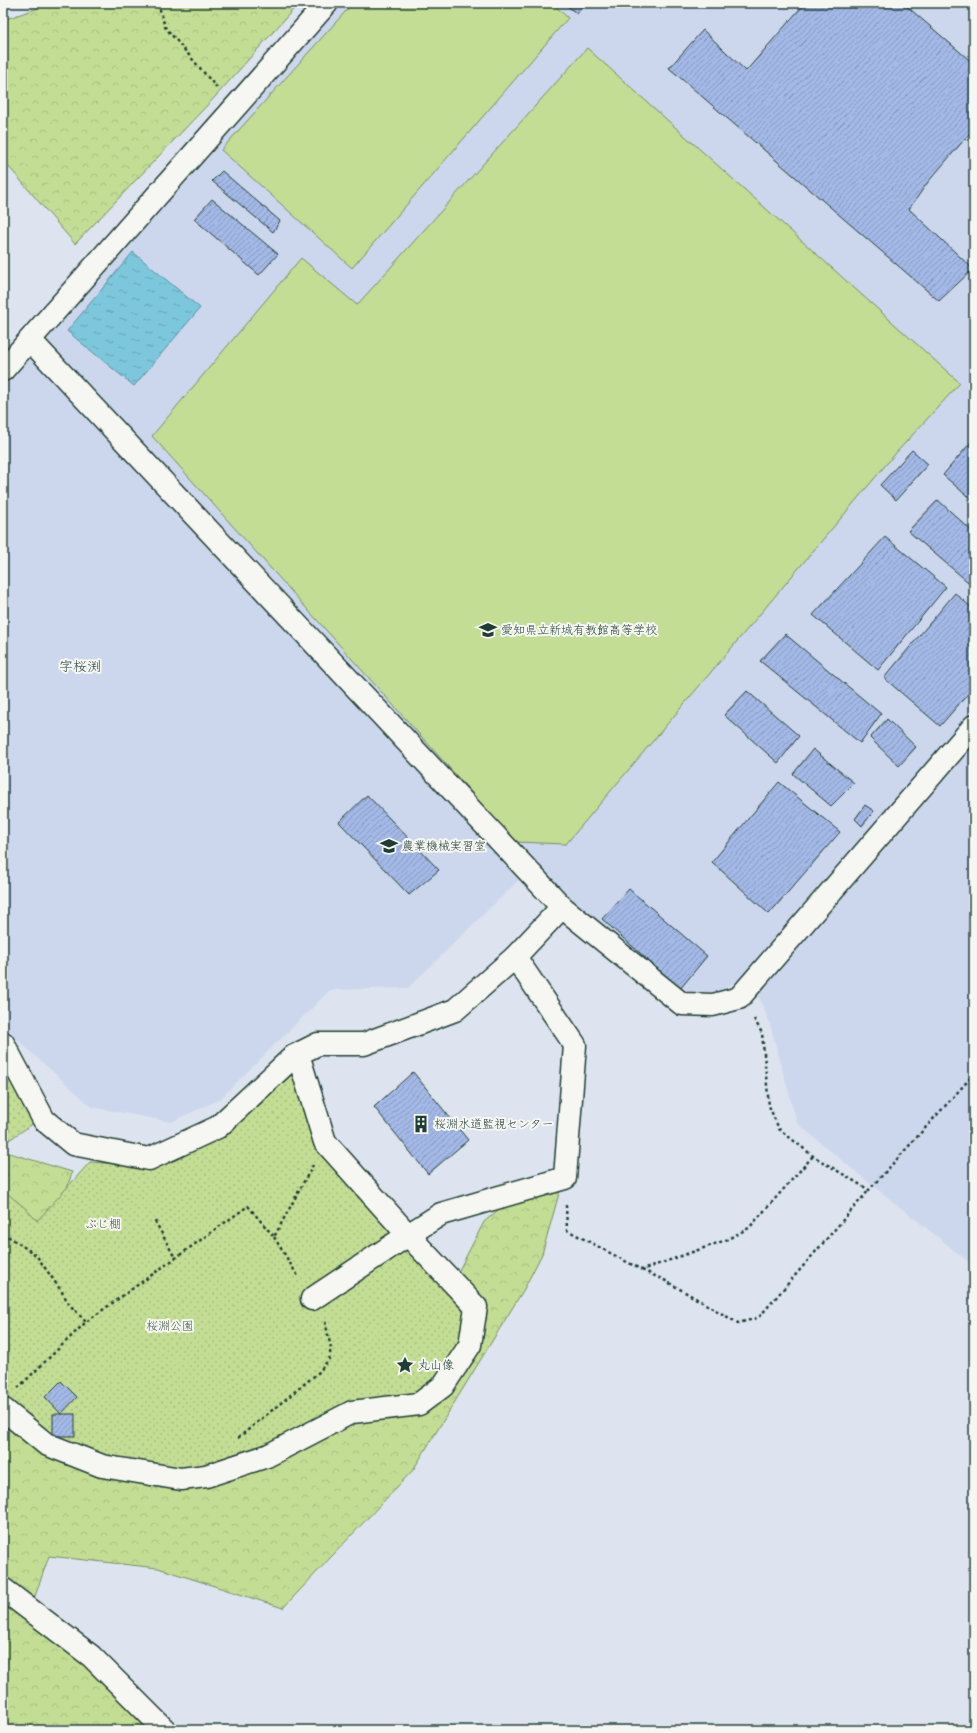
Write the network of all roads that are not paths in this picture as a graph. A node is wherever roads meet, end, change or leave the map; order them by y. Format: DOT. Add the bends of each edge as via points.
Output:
graph roads {
  1 [pos="327,3"];
  2 [pos="30,340"];
  3 [pos="3,370"];
  4 [pos="974,726"];
  5 [pos="562,907"];
  6 [pos="515,958"];
  7 [pos="3,1043"];
  8 [pos="294,1056"];
  9 [pos="408,1235"];
  10 [pos="312,1299"];
  11 [pos="9,1400"];
  12 [pos="3,1589"];
  13 [pos="165,1730"];
  1 -- 2 [label="street"];
  2 -- 3 [label="street"];
  2 -- 5 [label="street"];
  4 -- 5 [label="street" via="739,998 713,1005 682,1004"];
  5 -- 6 [label="street"];
  6 -- 8 [label="street" via="455,1010 364,1044 318,1044"];
  6 -- 9 [label="street" via="575,1045 565,1178 441,1214"];
  7 -- 8 [label="street" via="44,1120 73,1144 149,1159 218,1127"];
  8 -- 9 [label="street" via="302,1064 325,1142"];
  9 -- 10 [label="street"];
  9 -- 11 [label="street" via="476,1307 470,1345 443,1386 419,1404 352,1412 267,1456 206,1476 181,1479 102,1466 46,1444"];
  12 -- 13 [label="street" via="91,1656"];
}
